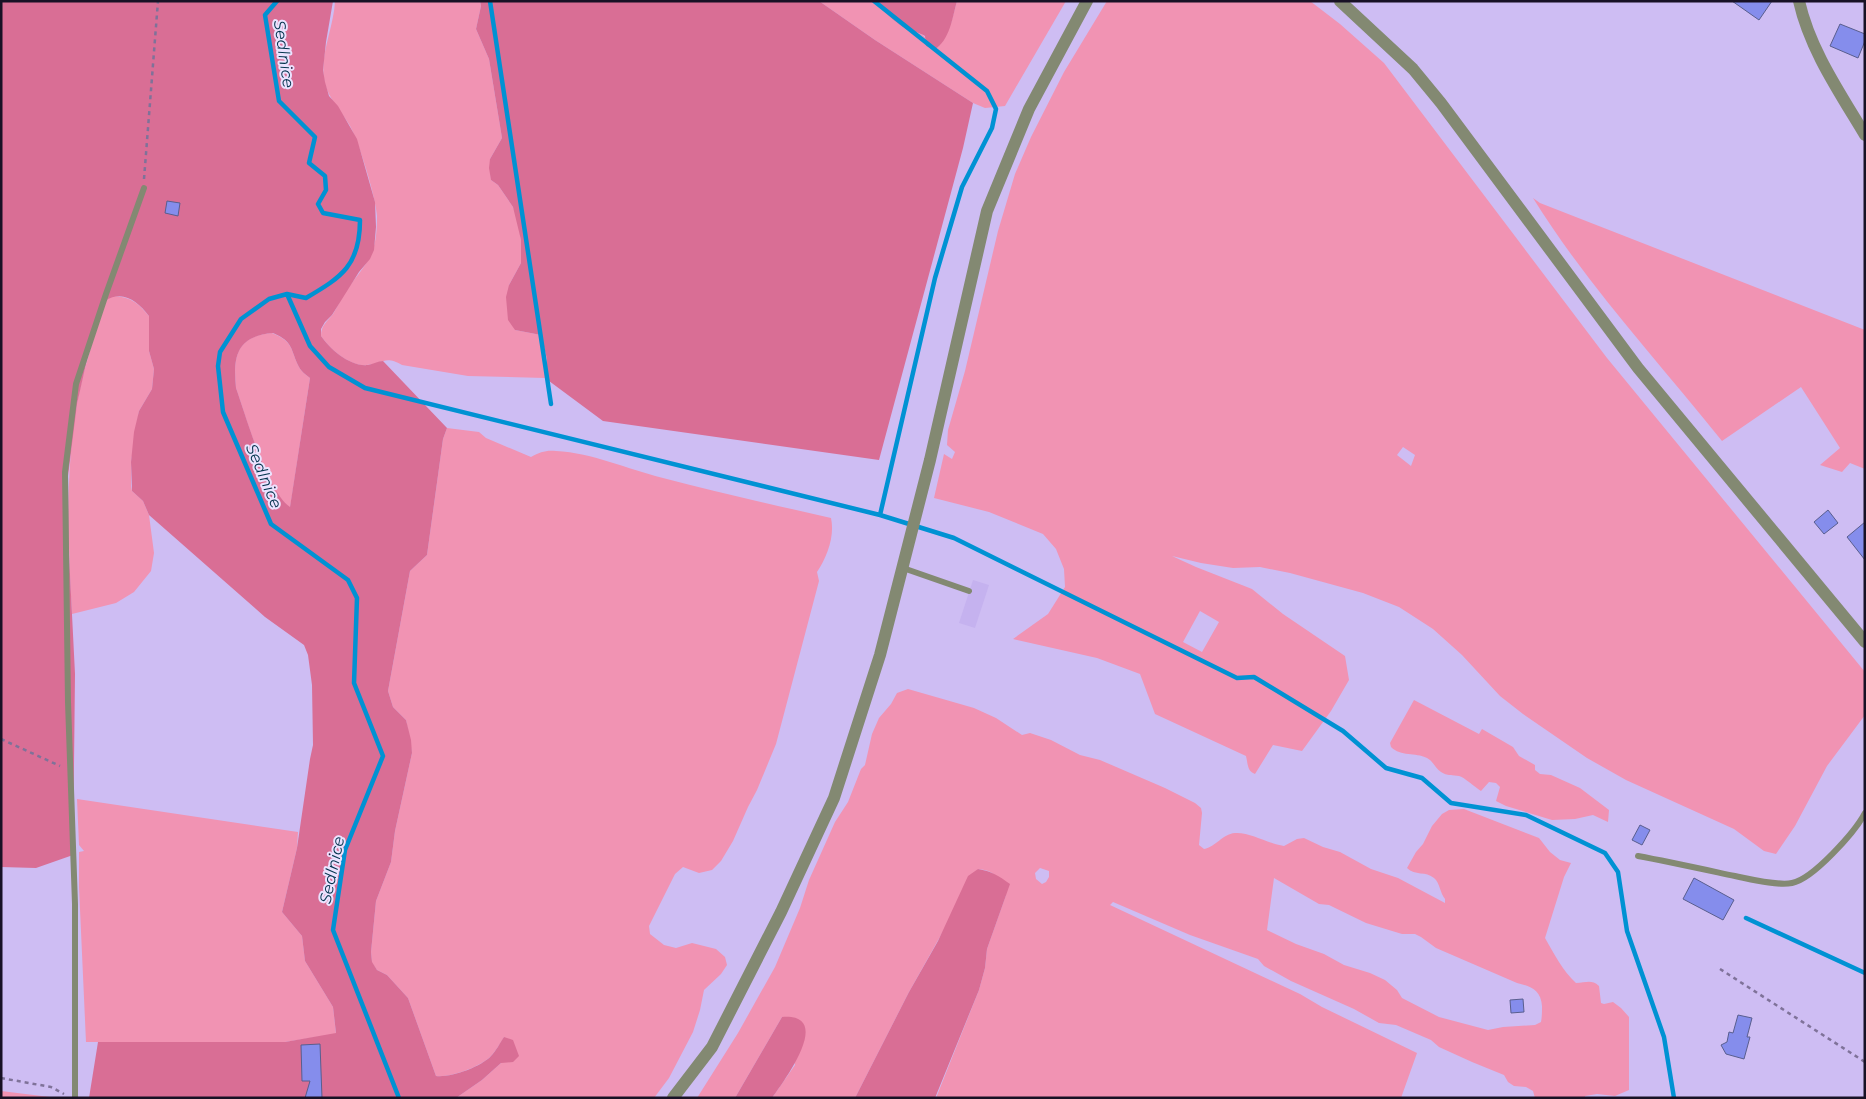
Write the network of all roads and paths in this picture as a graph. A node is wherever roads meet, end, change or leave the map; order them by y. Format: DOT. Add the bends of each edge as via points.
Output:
graph roads {
  1 [pos="158,1"];
  2 [pos="1087,1"];
  3 [pos="1340,1"];
  4 [pos="1799,1"];
  5 [pos="1865,135"];
  6 [pos="144,188"];
  7 [pos="903,568"];
  8 [pos="969,591"];
  9 [pos="1865,642"];
  10 [pos="1,740"];
  11 [pos="71,771"];
  12 [pos="1865,813"];
  13 [pos="1638,856"];
  14 [pos="1720,969"];
  15 [pos="1865,1062"];
  16 [pos="1,1078"];
  17 [pos="65,1094"];
  18 [pos="75,1098"];
  19 [pos="673,1098"];
  1 -- 6 [label="path"];
  2 -- 7 [label="street" via="1029,109 987,211"];
  3 -- 9 [label="street" via="1413,69 1441,103 1638,368"];
  4 -- 5 [label="street" via="1818,55"];
  6 -- 11 [label="lane" via="76,384 64,472"];
  7 -- 8 [label="lane"];
  7 -- 19 [label="street" via="880,655 834,798 782,912 712,1047"];
  10 -- 11 [label="path"];
  11 -- 18 [label="lane"];
  12 -- 13 [label="lane" via="1840,847 1791,883 1764,882"];
  14 -- 15 [label="path"];
  16 -- 17 [label="path" via="51,1087"];
}
